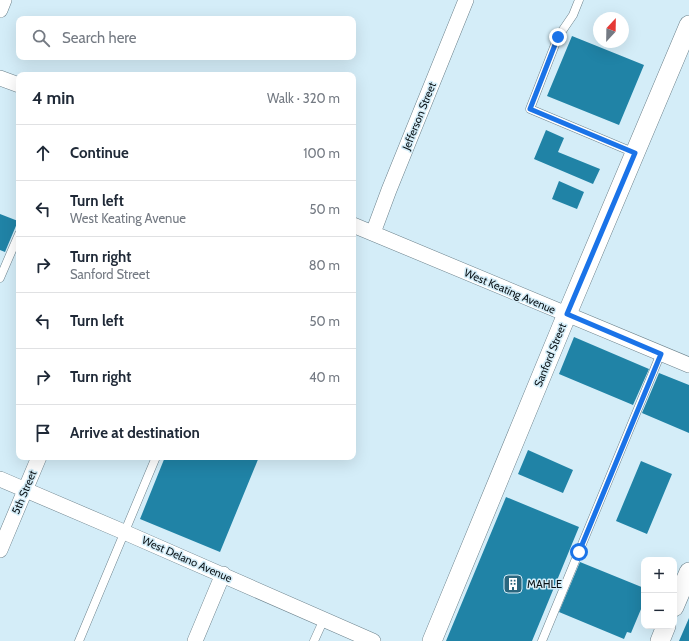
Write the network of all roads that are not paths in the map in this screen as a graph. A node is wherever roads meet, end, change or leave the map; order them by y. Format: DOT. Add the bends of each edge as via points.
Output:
graph roads {
  1 [pos="4,0"];
  2 [pos="466,0"];
  3 [pos="579,0"];
  4 [pos="0,10"];
  5 [pos="689,25"];
  6 [pos="0,78"];
  7 [pos="16,84"];
  8 [pos="635,153"];
  9 [pos="356,226"];
  10 [pos="373,234"];
  11 [pos="16,241"];
  12 [pos="0,278"];
  13 [pos="567,314"];
  14 [pos="661,354"];
  15 [pos="689,365"];
  16 [pos="38,460"];
  17 [pos="155,460"];
  18 [pos="0,479"];
  19 [pos="25,490"];
  20 [pos="124,532"];
  21 [pos="0,550"];
  22 [pos="689,572"];
  23 [pos="223,574"];
  24 [pos="677,601"];
  25 [pos="324,619"];
  26 [pos="665,629"];
  27 [pos="79,641"];
  28 [pos="195,641"];
  29 [pos="314,641"];
  30 [pos="373,641"];
  31 [pos="432,641"];
  32 [pos="542,641"];
  33 [pos="660,641"];
  1 -- 4 [label="street"];
  2 -- 10 [label="street, Jefferson Street"];
  3 -- 8 [label="lane" via="573,15 558,37 530,109"];
  5 -- 8 [label="street, Sanford Street"];
  6 -- 7 [label="street"];
  8 -- 13 [label="street, Sanford Street"];
  9 -- 10 [label="street, West Keating Avenue"];
  10 -- 13 [label="street, West Keating Avenue"];
  11 -- 12 [label="lane"];
  13 -- 14 [label="street, West Keating Avenue"];
  13 -- 31 [label="street, Sanford Street"];
  14 -- 15 [label="street, West Keating Avenue"];
  14 -- 32 [label="lane"];
  16 -- 19 [label="street, 5th Street"];
  17 -- 20 [label="lane"];
  18 -- 19 [label="street, West Delano Avenue"];
  19 -- 20 [label="street, West Delano Avenue"];
  19 -- 21 [label="street, 5th Street"];
  20 -- 23 [label="street, West Delano Avenue"];
  20 -- 27 [label="lane"];
  22 -- 24 [label="street"];
  23 -- 25 [label="street, West Delano Avenue"];
  23 -- 28 [label="street"];
  25 -- 29 [label="lane"];
  25 -- 30 [label="street, West Delano Avenue"];
  26 -- 33 [label="street"];
}
